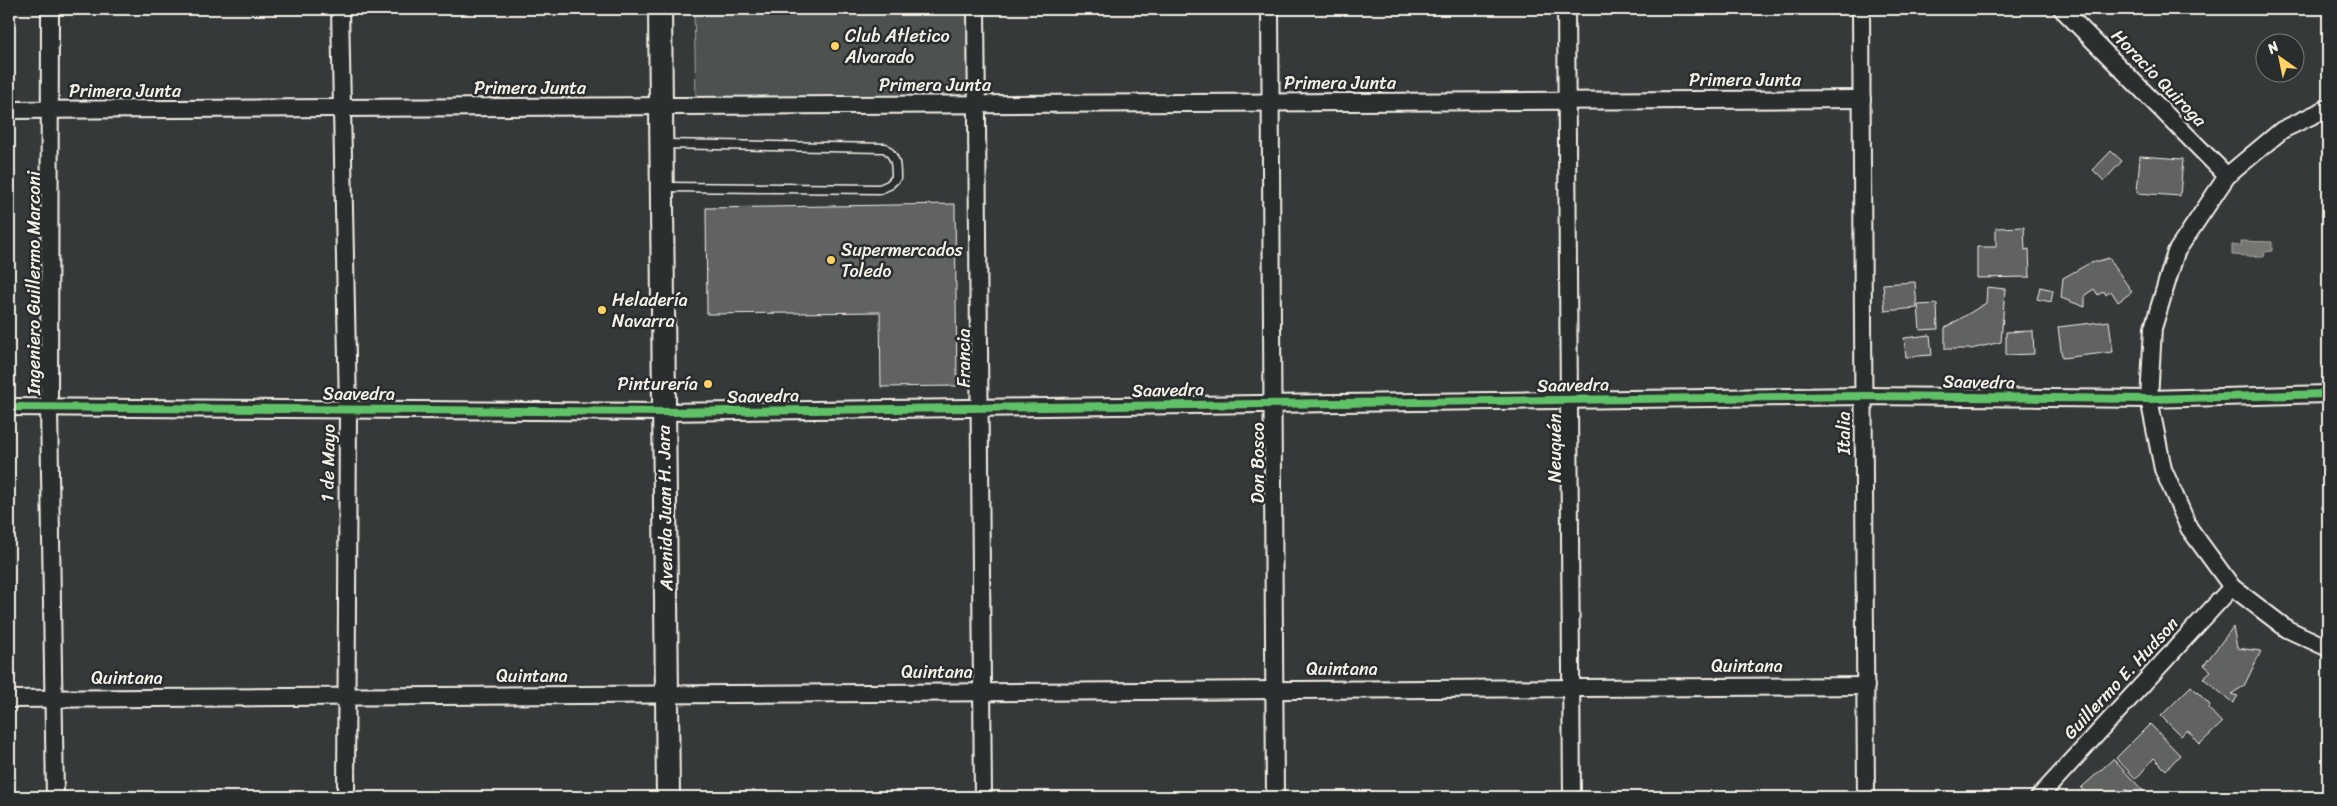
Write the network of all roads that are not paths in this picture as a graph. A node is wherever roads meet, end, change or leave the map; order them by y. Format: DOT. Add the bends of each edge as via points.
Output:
graph roads {
  1 [pos="50,9"];
  2 [pos="340,9"];
  3 [pos="660,9"];
  4 [pos="976,9"];
  5 [pos="1270,9"];
  6 [pos="1566,9"];
  7 [pos="1861,9"];
  8 [pos="2062,9"];
  9 [pos="1862,99"];
  10 [pos="1567,101"];
  11 [pos="1270,103"];
  12 [pos="977,105"];
  13 [pos="661,107"];
  14 [pos="2328,108"];
  15 [pos="341,109"];
  16 [pos="9,110"];
  17 [pos="50,111"];
  18 [pos="662,144"];
  19 [pos="2226,176"];
  20 [pos="662,187"];
  21 [pos="2328,394"];
  22 [pos="1864,396"];
  23 [pos="2148,399"];
  24 [pos="1569,400"];
  25 [pos="1272,404"];
  26 [pos="9,408"];
  27 [pos="48,408"];
  28 [pos="348,408"];
  29 [pos="980,408"];
  30 [pos="664,412"];
  31 [pos="2232,587"];
  32 [pos="2328,648"];
  33 [pos="1866,686"];
  34 [pos="1571,688"];
  35 [pos="1274,690"];
  36 [pos="982,692"];
  37 [pos="667,695"];
  38 [pos="345,697"];
  39 [pos="9,699"];
  40 [pos="54,699"];
  41 [pos="55,797"];
  42 [pos="346,797"];
  43 [pos="668,797"];
  44 [pos="983,797"];
  45 [pos="1275,797"];
  46 [pos="1572,797"];
  47 [pos="1866,797"];
  48 [pos="2039,797"];
  1 -- 17 [label="street, Ingeniero Guillermo Marconi"];
  2 -- 15 [label="street, 1 de Mayo"];
  3 -- 13 [label="main road, Avenida Juan H. Jara"];
  4 -- 12 [label="street, Francia"];
  5 -- 11 [label="street, Don Bosco"];
  6 -- 10 [label="street, Neuquén"];
  7 -- 9 [label="street, Italia"];
  8 -- 19 [label="street, Horacio Quiroga"];
  9 -- 10 [label="street, Primera Junta"];
  9 -- 22 [label="street, Italia"];
  10 -- 11 [label="street, Primera Junta"];
  10 -- 24 [label="street, Neuquén"];
  11 -- 12 [label="street, Primera Junta"];
  11 -- 25 [label="street, Don Bosco"];
  12 -- 13 [label="street, Primera Junta"];
  12 -- 29 [label="street, Francia"];
  13 -- 15 [label="street, Primera Junta"];
  13 -- 18 [label="main road, Avenida Juan H. Jara"];
  14 -- 19 [label="street" via="2282,130"];
  15 -- 17 [label="street, Primera Junta"];
  15 -- 28 [label="street, 1 de Mayo"];
  16 -- 17 [label="street, Primera Junta"];
  17 -- 27 [label="street, Ingeniero Guillermo Marconi"];
  18 -- 20 [label="main road, Avenida Juan H. Jara"];
  18 -- 20 [label="lane" via="885,148 896,162 896,178 880,189"];
  19 -- 23 [label="street" via="2176,252 2153,328"];
  20 -- 30 [label="main road, Avenida Juan H. Jara"];
  21 -- 23 [label="street, Saavedra"];
  22 -- 23 [label="street, Saavedra"];
  22 -- 24 [label="street, Saavedra"];
  22 -- 33 [label="street, Italia"];
  23 -- 31 [label="street" via="2163,469 2189,528"];
  24 -- 25 [label="street, Saavedra"];
  24 -- 34 [label="street, Neuquén"];
  25 -- 29 [label="street, Saavedra"];
  25 -- 35 [label="street, Don Bosco"];
  26 -- 27 [label="street, Saavedra"];
  27 -- 28 [label="street, Saavedra"];
  27 -- 40 [label="street, Ingeniero Guillermo Marconi"];
  28 -- 30 [label="street, Saavedra"];
  28 -- 38 [label="street, 1 de Mayo"];
  29 -- 30 [label="street, Saavedra"];
  29 -- 36 [label="street, Francia"];
  30 -- 37 [label="main road, Avenida Juan H. Jara"];
  31 -- 32 [label="street" via="2287,629"];
  31 -- 48 [label="street, Guillermo E. Hudson"];
  33 -- 34 [label="street, Quintana"];
  33 -- 47 [label="street, Italia"];
  34 -- 35 [label="street, Quintana"];
  34 -- 46 [label="street, Neuquén"];
  35 -- 36 [label="street, Quintana"];
  35 -- 45 [label="street, Don Bosco"];
  36 -- 37 [label="street, Quintana"];
  36 -- 44 [label="street, Francia"];
  37 -- 38 [label="street, Quintana"];
  37 -- 43 [label="main road, Avenida Juan H. Jara"];
  38 -- 40 [label="street, Quintana"];
  38 -- 42 [label="street, 1 de Mayo"];
  39 -- 40 [label="street, Quintana"];
  40 -- 41 [label="street, Ingeniero Guillermo Marconi"];
}
